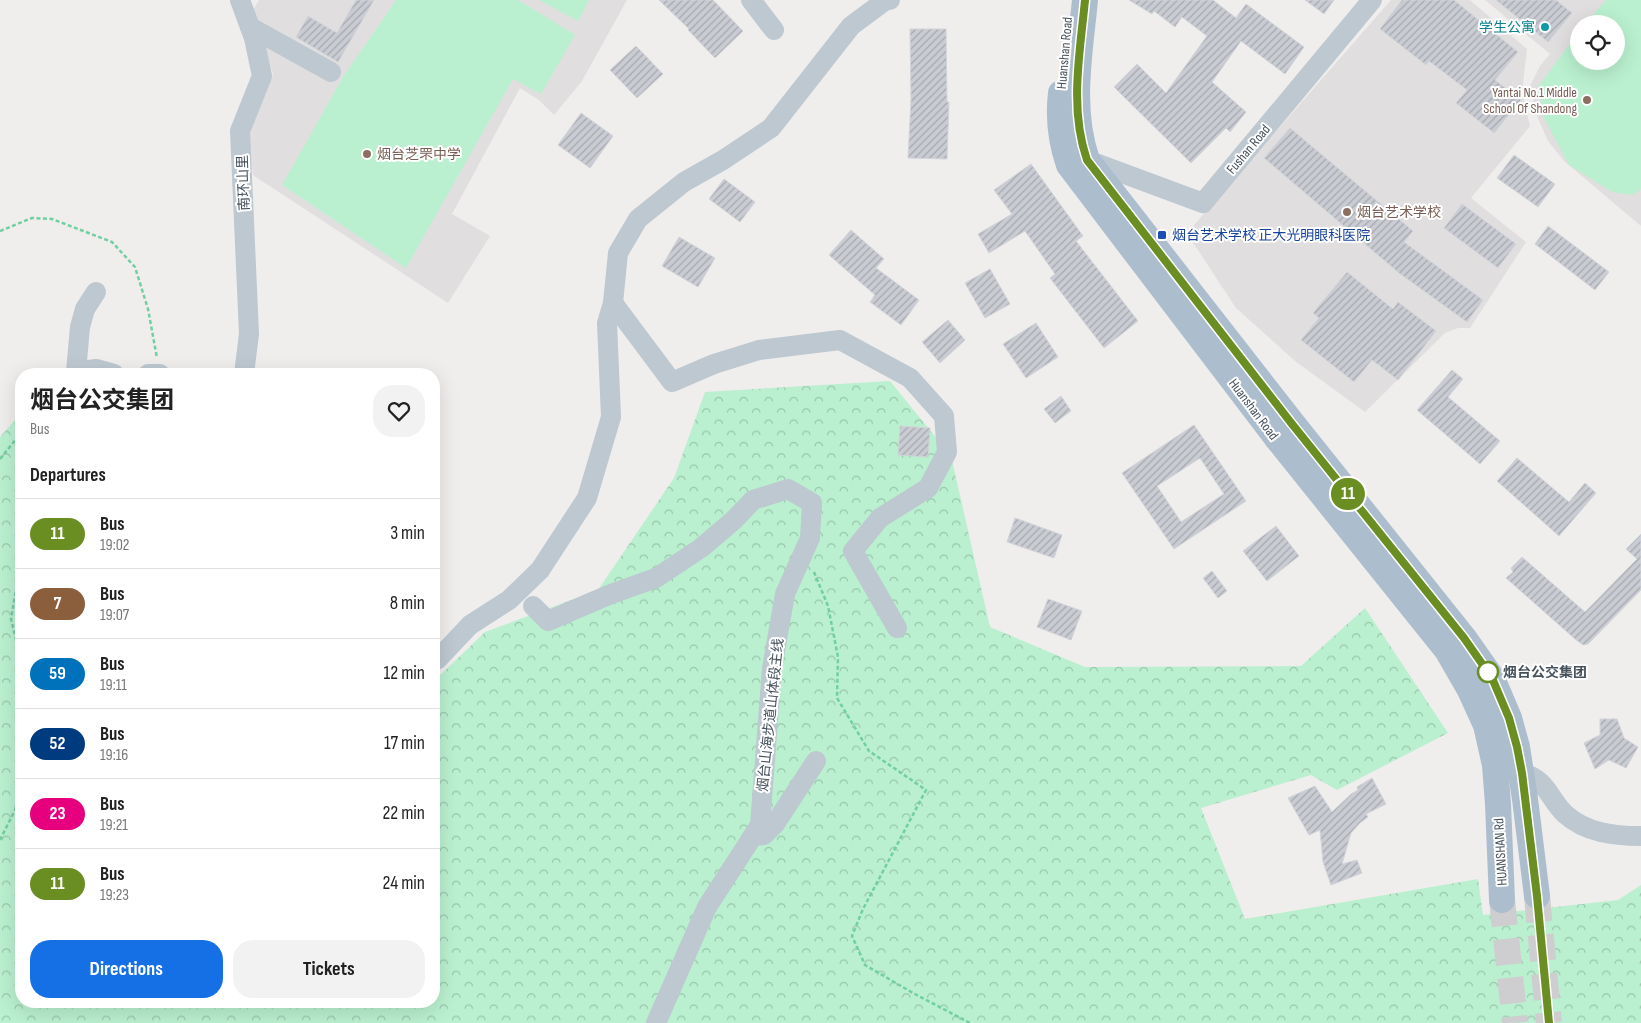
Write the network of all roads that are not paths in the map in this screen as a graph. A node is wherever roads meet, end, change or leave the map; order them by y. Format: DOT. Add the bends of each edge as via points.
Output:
graph roads {
  1 [pos="240,0"];
  2 [pos="750,0"];
  3 [pos="890,0"];
  4 [pos="1069,0"];
  5 [pos="1085,0"];
  6 [pos="1372,0"];
  7 [pos="250,27"];
  8 [pos="774,30"];
  9 [pos="331,72"];
  10 [pos="1087,160"];
  11 [pos="96,292"];
  12 [pos="613,303"];
  13 [pos="76,368"];
  14 [pos="245,368"];
  15 [pos="533,606"];
  16 [pos="897,628"];
  17 [pos="440,657"];
  18 [pos="816,761"];
  19 [pos="1522,773"];
  20 [pos="1637,831"];
  21 [pos="753,836"];
  22 [pos="1537,896"];
  23 [pos="1502,900"];
  24 [pos="656,1023"];
  1 -- 7 [label="street, 南环山里"];
  2 -- 8 [label="street"];
  3 -- 12 [label="street" via="851,26 771,128 684,182 638,219 618,253"];
  4 -- 23 [label="main road, HUANSHAN Rd" via="1060,98 1060,130 1069,165 1276,437 1447,650 1486,725 1495,765"];
  5 -- 10 [label="main road, Huanshan Road" via="1076,102"];
  6 -- 10 [label="street, Fushan Road" via="1203,204"];
  7 -- 9 [label="street"];
  7 -- 14 [label="street, 南环山里" via="262,76 240,131 249,334"];
  10 -- 19 [label="main road, Huanshan Road" via="1292,424 1464,638 1492,678 1509,718"];
  11 -- 13 [label="street" via="85,309 80,327"];
  12 -- 16 [label="street" via="672,382 759,350 840,340 910,378 944,416 947,452 928,488 880,518 854,551"];
  12 -- 17 [label="street" via="607,323 611,417 587,498 540,570 508,600 470,625"];
  15 -- 21 [label="street, 烟台山海步道山体段主线" via="548,621 656,578 701,548 753,500 788,489 812,503 810,538 785,594 772,668 760,825"];
  18 -- 21 [label="street" via="774,824 764,835"];
  19 -- 20 [label="street" via="1538,779 1564,813 1582,826 1607,834"];
  19 -- 22 [label="main road"];
  21 -- 24 [label="street, 烟台山海步道山体段主线" via="707,907"];
}
